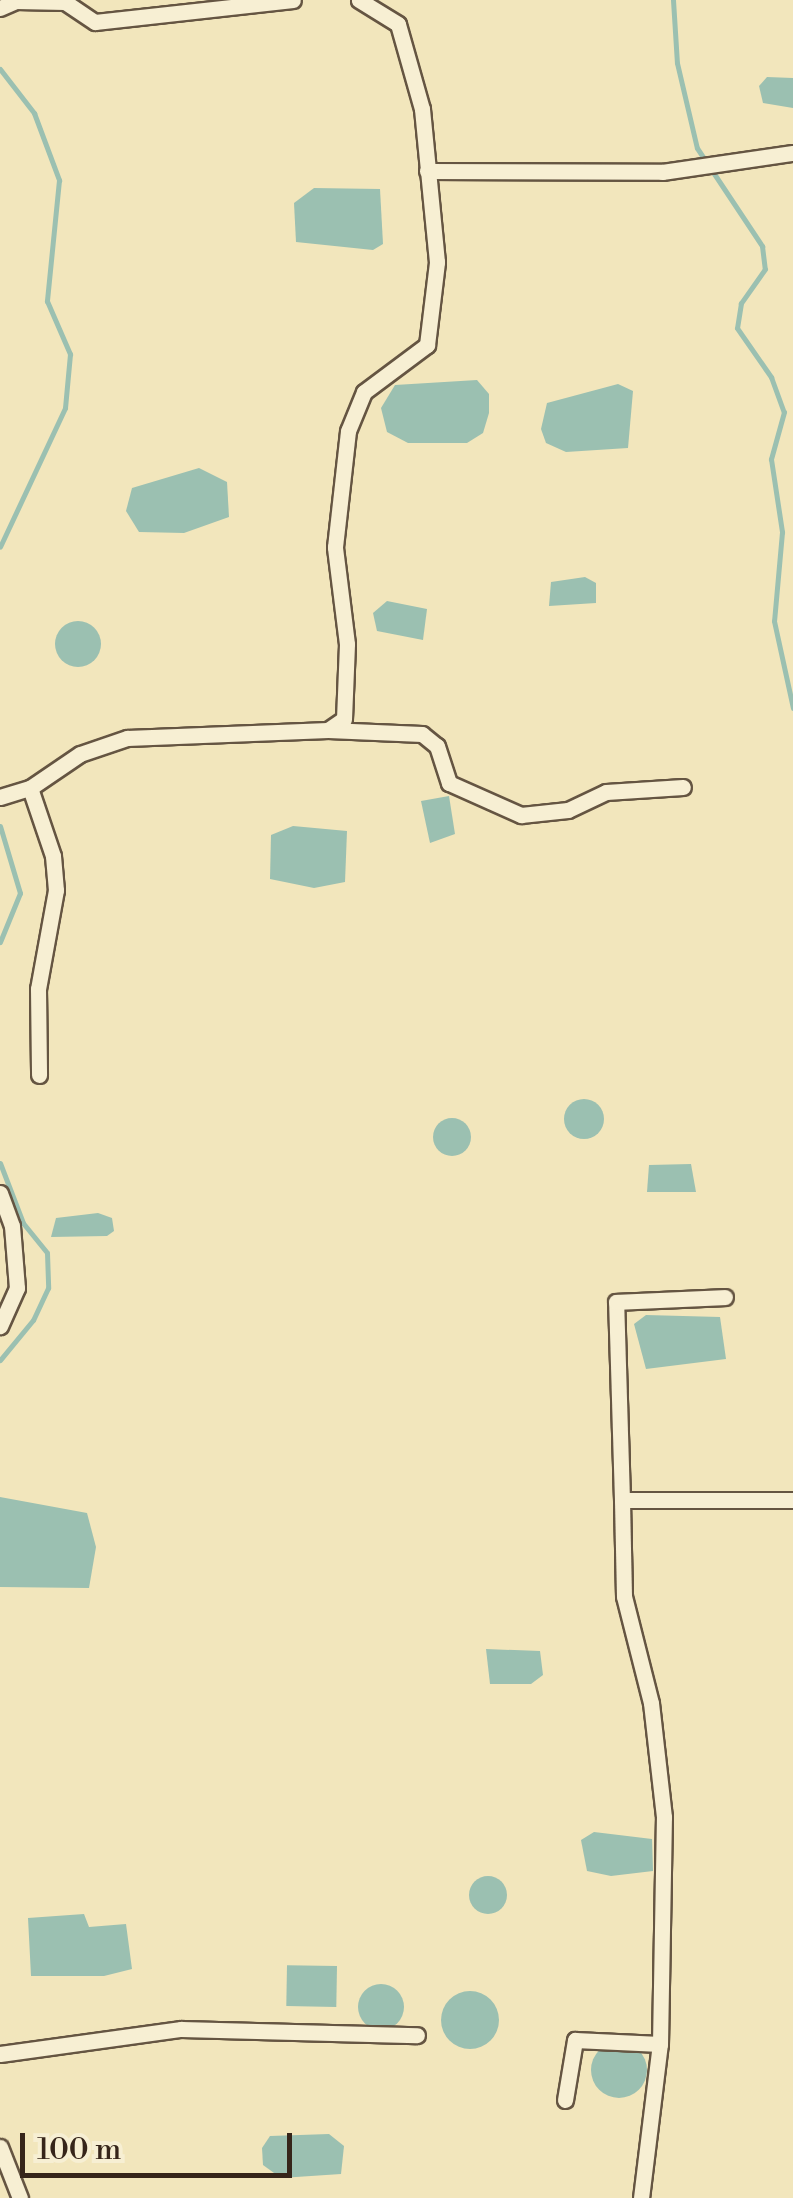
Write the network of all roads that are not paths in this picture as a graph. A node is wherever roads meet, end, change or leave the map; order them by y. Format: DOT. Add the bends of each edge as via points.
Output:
graph roads {
  1 [pos="293,0"];
  2 [pos="359,0"];
  3 [pos="65,1"];
  4 [pos="0,8"];
  5 [pos="793,154"];
  6 [pos="427,171"];
  7 [pos="328,730"];
  8 [pos="684,786"];
  9 [pos="30,788"];
  10 [pos="0,797"];
  11 [pos="39,1075"];
  12 [pos="0,1194"];
  13 [pos="725,1297"];
  14 [pos="0,1326"];
  15 [pos="622,1500"];
  16 [pos="793,1500"];
  17 [pos="416,2035"];
  18 [pos="660,2044"];
  19 [pos="0,2054"];
  20 [pos="565,2100"];
  21 [pos="0,2147"];
  22 [pos="4,2167"];
  23 [pos="20,2198"];
  24 [pos="641,2198"];
  1 -- 3 [label="street" via="94,22"];
  2 -- 6 [label="street" via="398,24 422,109"];
  3 -- 4 [label="street" via="16,1"];
  5 -- 6 [label="street" via="686,170"];
  6 -- 7 [label="street" via="437,262 426,345 364,392 348,432 335,547 348,707"];
  7 -- 8 [label="street" via="422,734 437,746 449,783 521,815 568,810 606,792"];
  7 -- 9 [label="street" via="127,738 80,754"];
  9 -- 10 [label="street"];
  9 -- 11 [label="street" via="53,856 56,890 38,989"];
  12 -- 14 [label="street" via="12,1226 17,1288"];
  13 -- 15 [label="street" via="616,1302"];
  15 -- 16 [label="street"];
  15 -- 18 [label="street" via="624,1596 643,1656 664,1817"];
  17 -- 19 [label="street" via="181,2029"];
  18 -- 20 [label="street" via="575,2040"];
  18 -- 24 [label="street"];
  21 -- 22 [label="street"];
  22 -- 23 [label="street"];
}
